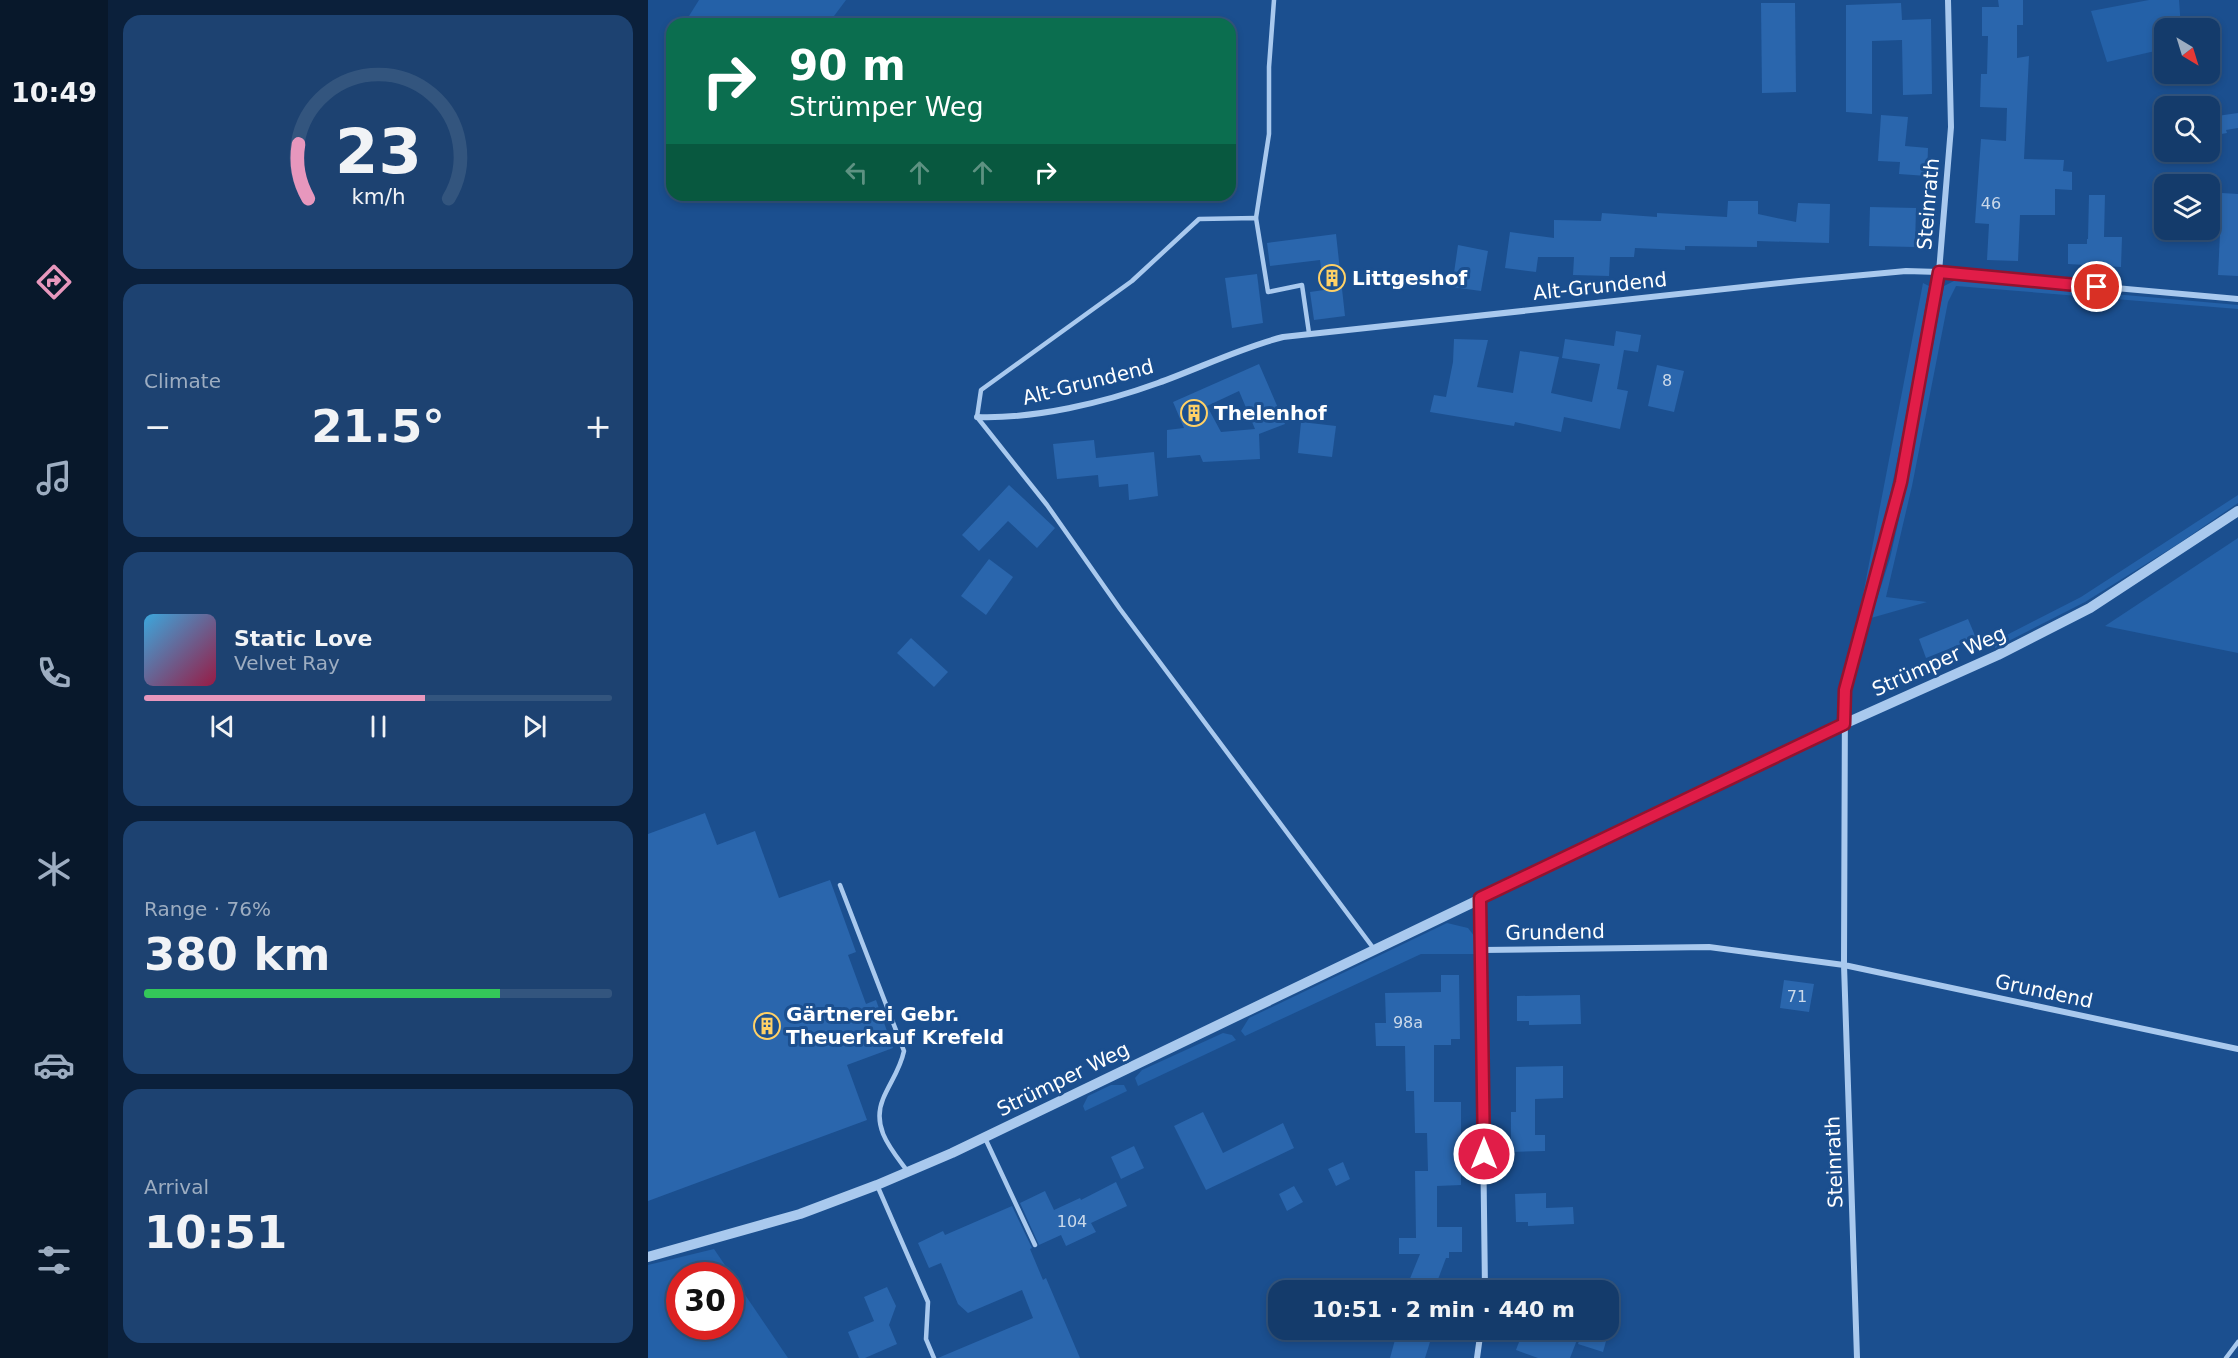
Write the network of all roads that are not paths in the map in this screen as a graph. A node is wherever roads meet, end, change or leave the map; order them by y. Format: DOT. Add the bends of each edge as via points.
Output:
graph roads {
  1 [pos="1274,0"];
  2 [pos="1948,0"];
  3 [pos="1256,218"];
  4 [pos="1939,272"];
  5 [pos="2238,299"];
  6 [pos="1309,333"];
  7 [pos="977,417"];
  8 [pos="2238,511"];
  9 [pos="1844,724"];
  10 [pos="840,885"];
  11 [pos="1480,898"];
  12 [pos="1374,949"];
  13 [pos="1482,950"];
  14 [pos="1844,965"];
  15 [pos="2238,1049"];
  16 [pos="985,1137"];
  17 [pos="908,1172"];
  18 [pos="877,1185"];
  19 [pos="1035,1245"];
  20 [pos="648,1257"];
  21 [pos="1485,1280"];
  22 [pos="1479,1340"];
  23 [pos="2238,1342"];
  24 [pos="934,1358"];
  25 [pos="1477,1358"];
  26 [pos="1857,1358"];
  27 [pos="2226,1358"];
  1 -- 3 [label="lane" via="1269,134"];
  2 -- 4 [label="street, Steinrath" via="1951,127"];
  3 -- 6 [label="lane" via="1268,292 1302,285"];
  3 -- 7 [label="lane" via="1199,219 1132,281 981,390"];
  4 -- 5 [label="street, Alt-Grundend"];
  4 -- 6 [label="street, Alt-Grundend" via="1906,271 1811,280"];
  4 -- 9 [label="street, Steinrath" via="1901,482 1845,690"];
  6 -- 7 [label="street, Alt-Grundend" via="1263,342 1115,397 1013,417"];
  7 -- 12 [label="lane" via="1047,505"];
  8 -- 9 [label="street, Strümper Weg" via="2090,608 1998,655"];
  9 -- 11 [label="street, Strümper Weg"];
  9 -- 14 [label="street"];
  10 -- 17 [label="lane" via="904,1051 901,1067 882,1101 879,1129"];
  11 -- 12 [label="street, Strümper Weg"];
  11 -- 13 [label="street"];
  12 -- 16 [label="street, Strümper Weg"];
  13 -- 14 [label="street, Grundend" via="1709,947"];
  13 -- 21 [label="street"];
  14 -- 15 [label="street, Grundend"];
  14 -- 26 [label="street, Steinrath"];
  16 -- 17 [label="street, Strümper Weg"];
  16 -- 19 [label="lane"];
  17 -- 18 [label="street, Strümper Weg"];
  18 -- 20 [label="street, Strümper Weg" via="800,1214"];
  18 -- 24 [label="lane" via="928,1302 926,1339"];
  22 -- 25 [label="street"];
  23 -- 27 [label="lane"];
}
